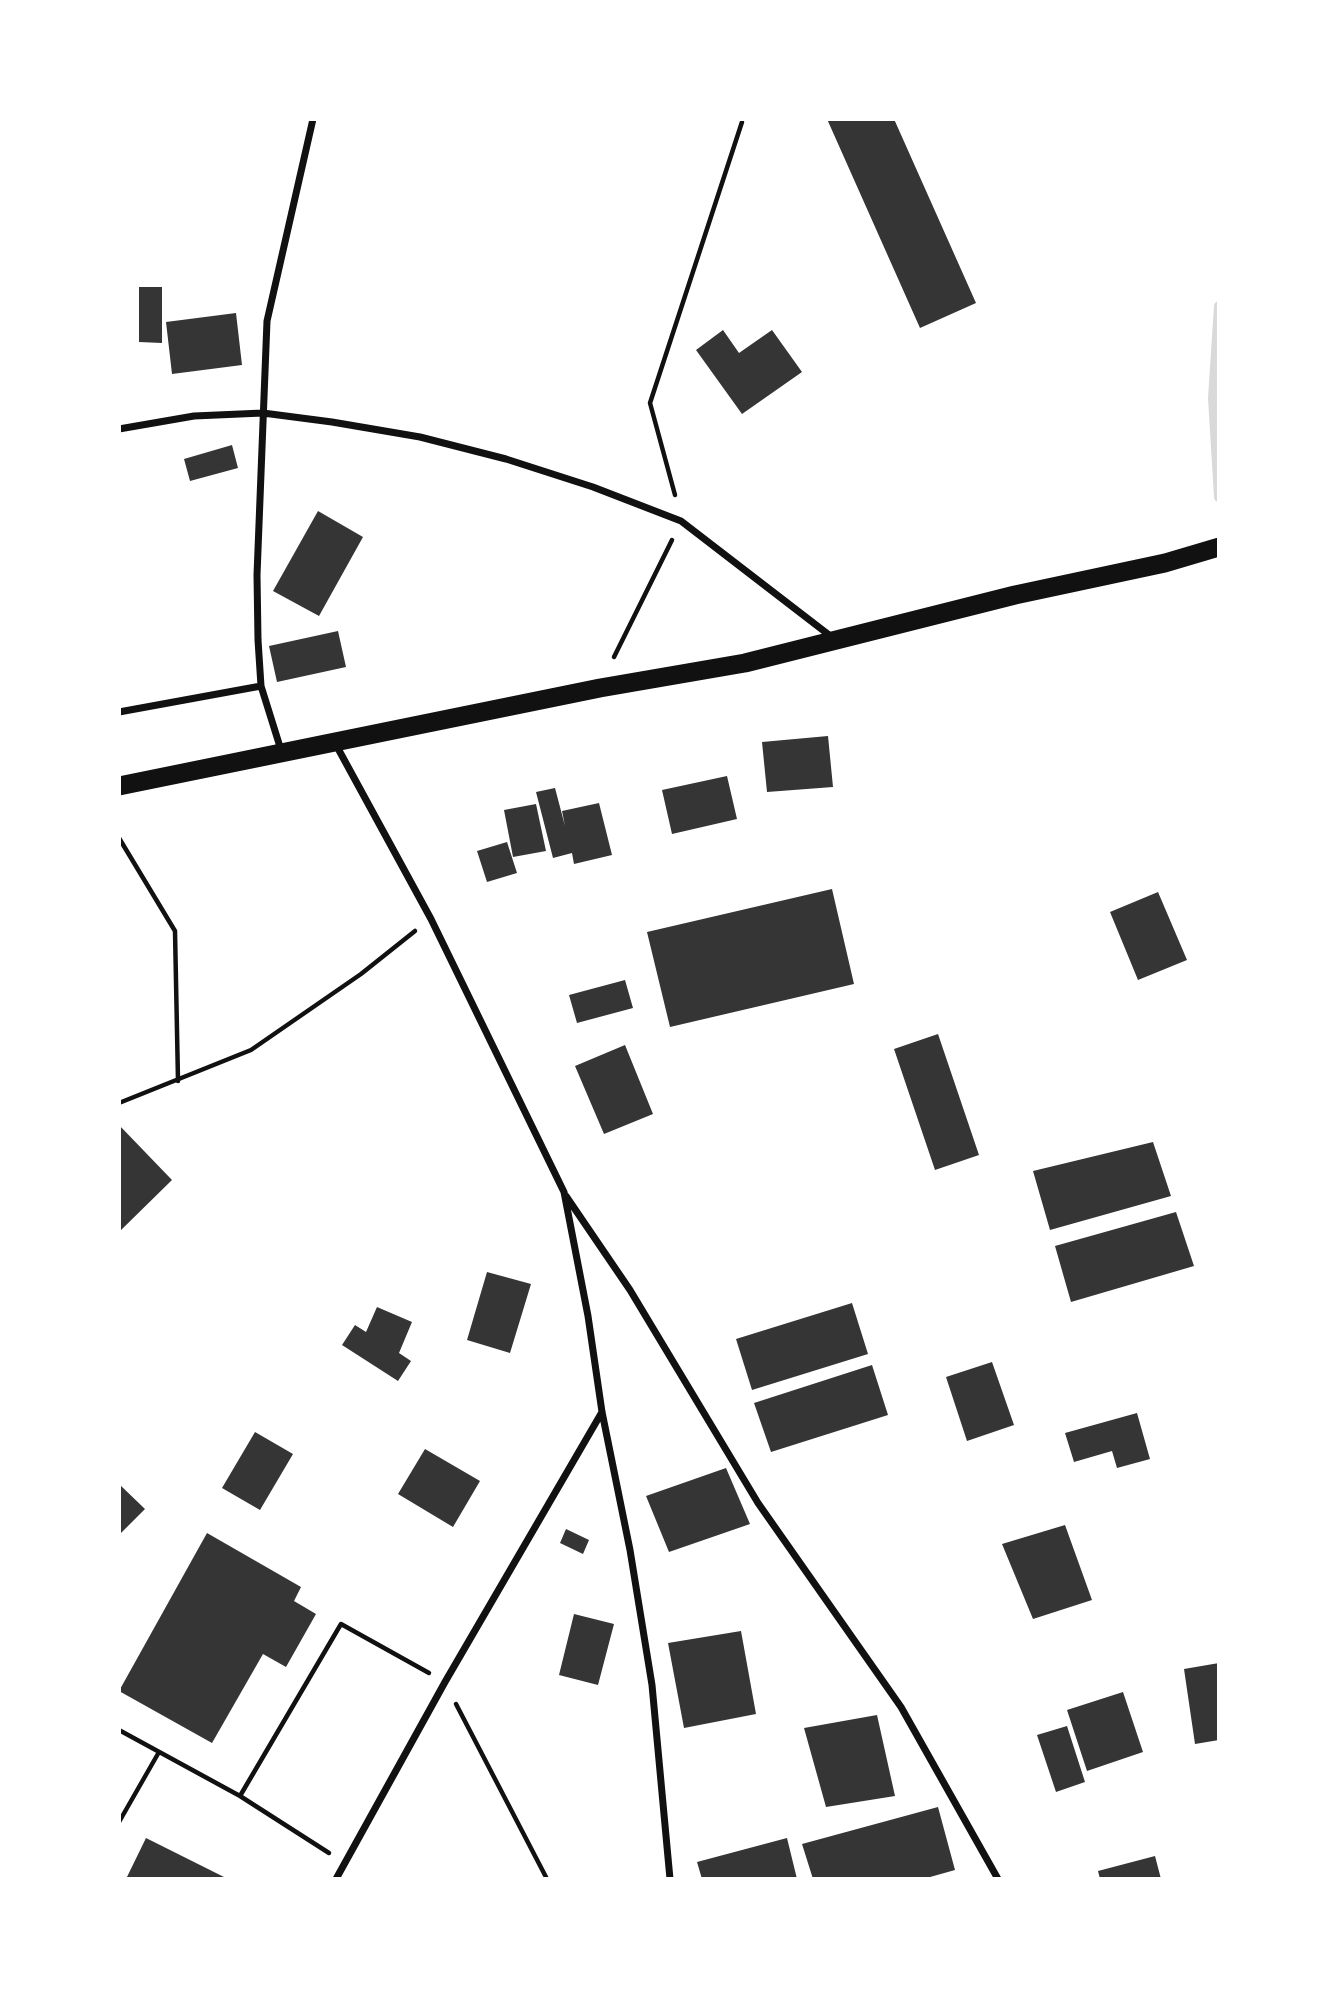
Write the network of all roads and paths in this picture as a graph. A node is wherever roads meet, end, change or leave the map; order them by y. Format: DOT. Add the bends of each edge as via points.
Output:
graph roads {
  1 [pos="313,119"];
  2 [pos="742,122"];
  3 [pos="263,413"];
  4 [pos="119,429"];
  5 [pos="681,521"];
  6 [pos="1219,547"];
  7 [pos="836,641"];
  8 [pos="261,686"];
  9 [pos="600,688"];
  10 [pos="119,712"];
  11 [pos="335,742"];
  12 [pos="282,753"];
  13 [pos="119,786"];
  14 [pos="119,838"];
  15 [pos="430,919"];
  16 [pos="178,1081"];
  17 [pos="119,1103"];
  18 [pos="564,1192"];
  19 [pos="602,1412"];
  20 [pos="445,1682"];
  21 [pos="119,1730"];
  22 [pos="159,1752"];
  23 [pos="240,1796"];
  24 [pos="119,1822"];
  25 [pos="344,1863"];
  26 [pos="337,1879"];
  27 [pos="547,1879"];
  28 [pos="670,1879"];
  29 [pos="998,1879"];
  1 -- 3 [label="street" via="267,321"];
  2 -- 5 [label="path" via="650,403"];
  3 -- 4 [label="street" via="194,416"];
  3 -- 5 [label="street" via="420,437 593,487"];
  3 -- 8 [label="street" via="257,575"];
  5 -- 7 [label="street"];
  5 -- 9 [label="path"];
  6 -- 7 [label="highway"];
  7 -- 9 [label="highway" via="745,663"];
  8 -- 10 [label="street"];
  8 -- 12 [label="street"];
  9 -- 11 [label="highway"];
  11 -- 12 [label="highway"];
  11 -- 15 [label="street"];
  12 -- 13 [label="highway"];
  14 -- 16 [label="path" via="175,931"];
  15 -- 16 [label="path" via="361,974 251,1050"];
  15 -- 18 [label="street"];
  16 -- 17 [label="path"];
  18 -- 19 [label="street"];
  18 -- 29 [label="street" via="631,1290 758,1503 901,1707"];
  19 -- 20 [label="street"];
  19 -- 28 [label="street" via="652,1685"];
  20 -- 23 [label="path" via="341,1624"];
  20 -- 25 [label="street"];
  20 -- 27 [label="path"];
  21 -- 22 [label="path"];
  22 -- 23 [label="path"];
  22 -- 24 [label="path"];
  23 -- 25 [label="path"];
  25 -- 26 [label="street"];
}
